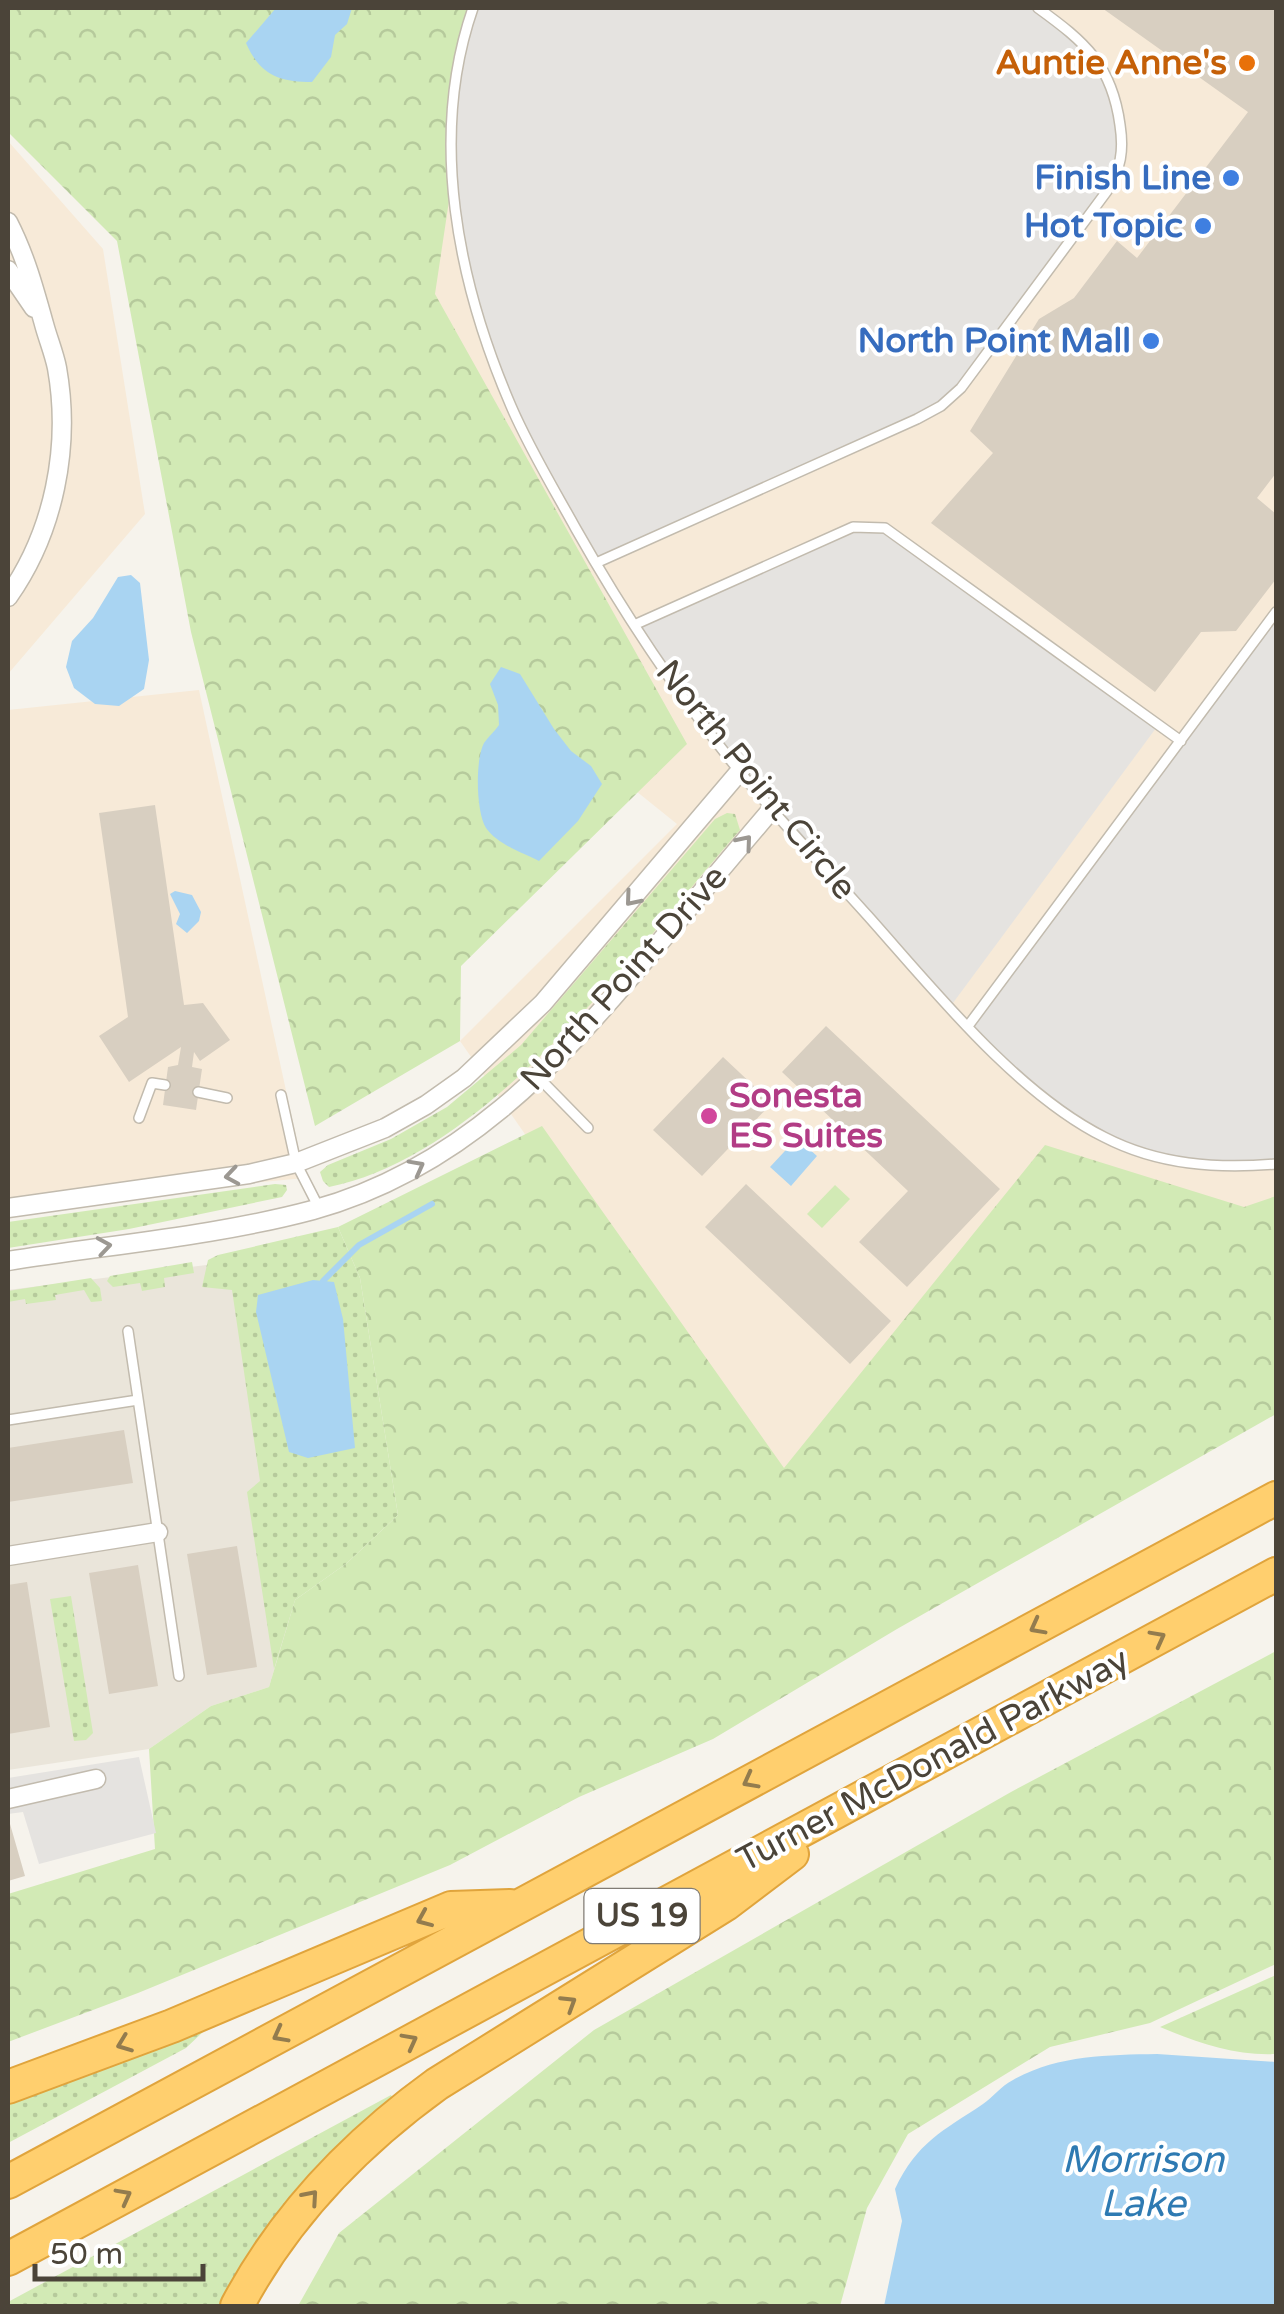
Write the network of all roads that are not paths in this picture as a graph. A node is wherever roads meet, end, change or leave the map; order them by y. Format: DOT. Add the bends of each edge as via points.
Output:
graph roads {
  1 [pos="474,8"];
  2 [pos="1038,8"];
  3 [pos="8,222"];
  4 [pos="8,270"];
  5 [pos="44,326"];
  6 [pos="596,562"];
  7 [pos="8,597"];
  8 [pos="1276,612"];
  9 [pos="634,625"];
  10 [pos="1181,741"];
  11 [pos="740,771"];
  12 [pos="772,809"];
  13 [pos="968,1026"];
  14 [pos="539,1078"];
  15 [pos="166,1085"];
  16 [pos="198,1092"];
  17 [pos="281,1094"];
  18 [pos="228,1098"];
  19 [pos="140,1118"];
  20 [pos="588,1128"];
  21 [pos="296,1163"];
  22 [pos="1276,1164"];
  23 [pos="8,1208"];
  24 [pos="318,1208"];
  25 [pos="8,1261"];
  26 [pos="128,1331"];
  27 [pos="138,1400"];
  28 [pos="8,1420"];
  29 [pos="1276,1498"];
  30 [pos="158,1532"];
  31 [pos="8,1556"];
  32 [pos="1276,1574"];
  33 [pos="179,1676"];
  34 [pos="96,1779"];
  35 [pos="870,1795"];
  36 [pos="8,1799"];
  37 [pos="519,1906"];
  38 [pos="8,2087"];
  39 [pos="8,2182"];
  40 [pos="8,2259"];
  41 [pos="237,2306"];
  1 -- 6 [label="lane, North Point Circle" via="452,140 465,263 513,410"];
  2 -- 6 [label="lane" via="1082,43 1110,79 1122,162 978,367 942,406 917,419"];
  3 -- 5 [label="street"];
  4 -- 5 [label="street"];
  5 -- 7 [label="street" via="62,400 58,472 39,539"];
  6 -- 9 [label="lane, North Point Circle"];
  8 -- 10 [label="lane"];
  9 -- 10 [label="lane" via="853,527 886,528"];
  9 -- 11 [label="lane, North Point Circle"];
  10 -- 13 [label="lane"];
  11 -- 12 [label="lane, North Point Circle"];
  11 -- 21 [label="street, North Point Drive, one-way" via="504,1042 385,1128"];
  12 -- 13 [label="lane, North Point Circle"];
  14 -- 12 [label="street, North Point Drive, one-way"];
  13 -- 22 [label="lane, North Point Circle" via="1037,1090 1112,1141 1212,1167"];
  14 -- 20 [label="lane"];
  24 -- 14 [label="street, North Point Drive, one-way" via="453,1147"];
  15 -- 19 [label="lane" via="152,1083"];
  16 -- 18 [label="lane"];
  17 -- 21 [label="lane"];
  21 -- 23 [label="street, North Point Drive, one-way"];
  21 -- 24 [label="lane"];
  25 -- 24 [label="street, North Point Drive, one-way"];
  26 -- 27 [label="lane"];
  27 -- 28 [label="lane"];
  27 -- 30 [label="lane"];
  29 -- 37 [label="highway, Turner McDonald Parkway / US 19, one-way"];
  30 -- 31 [label="street"];
  30 -- 33 [label="lane"];
  35 -- 32 [label="highway, Turner McDonald Parkway / US 19, one-way"];
  34 -- 36 [label="street"];
  40 -- 35 [label="highway, Turner McDonald Parkway / US 19, one-way"];
  41 -- 35 [label="highway, one-way" via="284,2228 394,2116 726,1904"];
  37 -- 38 [label="highway, one-way" via="451,1908 188,2020"];
  37 -- 39 [label="highway, Turner McDonald Parkway / US 19, one-way"];
}
